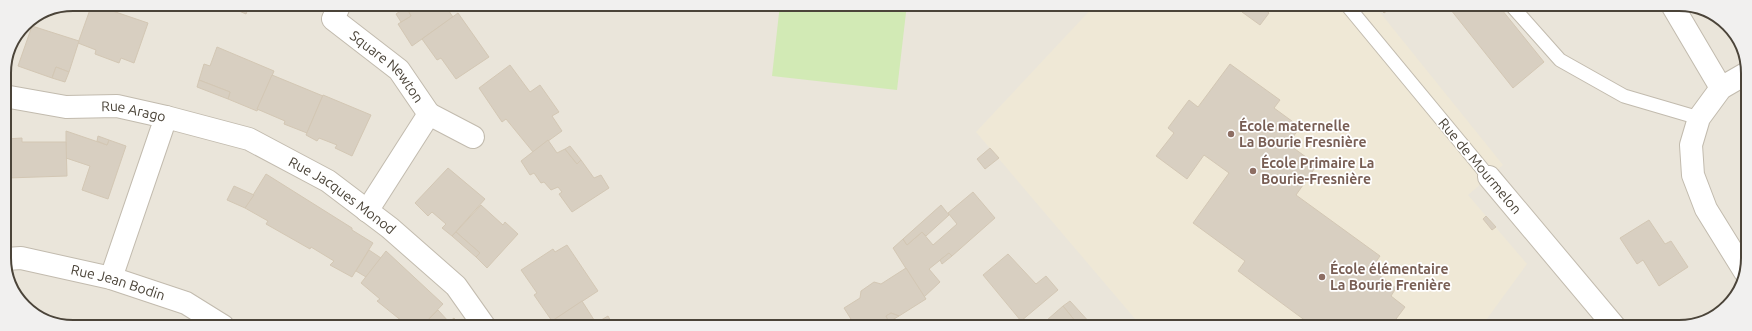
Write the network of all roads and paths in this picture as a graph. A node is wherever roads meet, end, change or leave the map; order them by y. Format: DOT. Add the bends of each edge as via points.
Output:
graph roads {
  1 [pos="337,11"];
  2 [pos="1352,11"];
  3 [pos="1516,11"];
  4 [pos="1676,11"];
  5 [pos="1741,76"];
  6 [pos="1721,88"];
  7 [pos="11,97"];
  8 [pos="429,114"];
  9 [pos="166,117"];
  10 [pos="1699,118"];
  11 [pos="473,137"];
  12 [pos="1489,177"];
  13 [pos="367,211"];
  14 [pos="11,259"];
  15 [pos="1740,264"];
  16 [pos="111,278"];
  17 [pos="213,320"];
  18 [pos="481,320"];
  19 [pos="1609,320"];
  1 -- 8 [label="street, Square Newton" via="334,19 399,70"];
  2 -- 12 [label="lane, Rue de Mourmelon"];
  3 -- 10 [label="lane" via="1560,60 1624,96"];
  4 -- 6 [label="street"];
  5 -- 6 [label="street"];
  6 -- 10 [label="street"];
  7 -- 9 [label="street, Rue Arago" via="66,107 117,106"];
  8 -- 11 [label="street, Square Newton"];
  8 -- 13 [label="street, Square Newton"];
  9 -- 13 [label="street, Rue Jacques Monod" via="249,139 328,181"];
  9 -- 16 [label="street, Rue Arago"];
  10 -- 15 [label="street" via="1691,145 1693,175 1706,209"];
  12 -- 19 [label="street, Rue de Mourmelon"];
  13 -- 18 [label="street, Rue Jacques Monod" via="456,286"];
  14 -- 16 [label="street, Rue Jean Bodin" via="22,258"];
  16 -- 17 [label="street, Rue Jean Bodin" via="186,303"];
}
